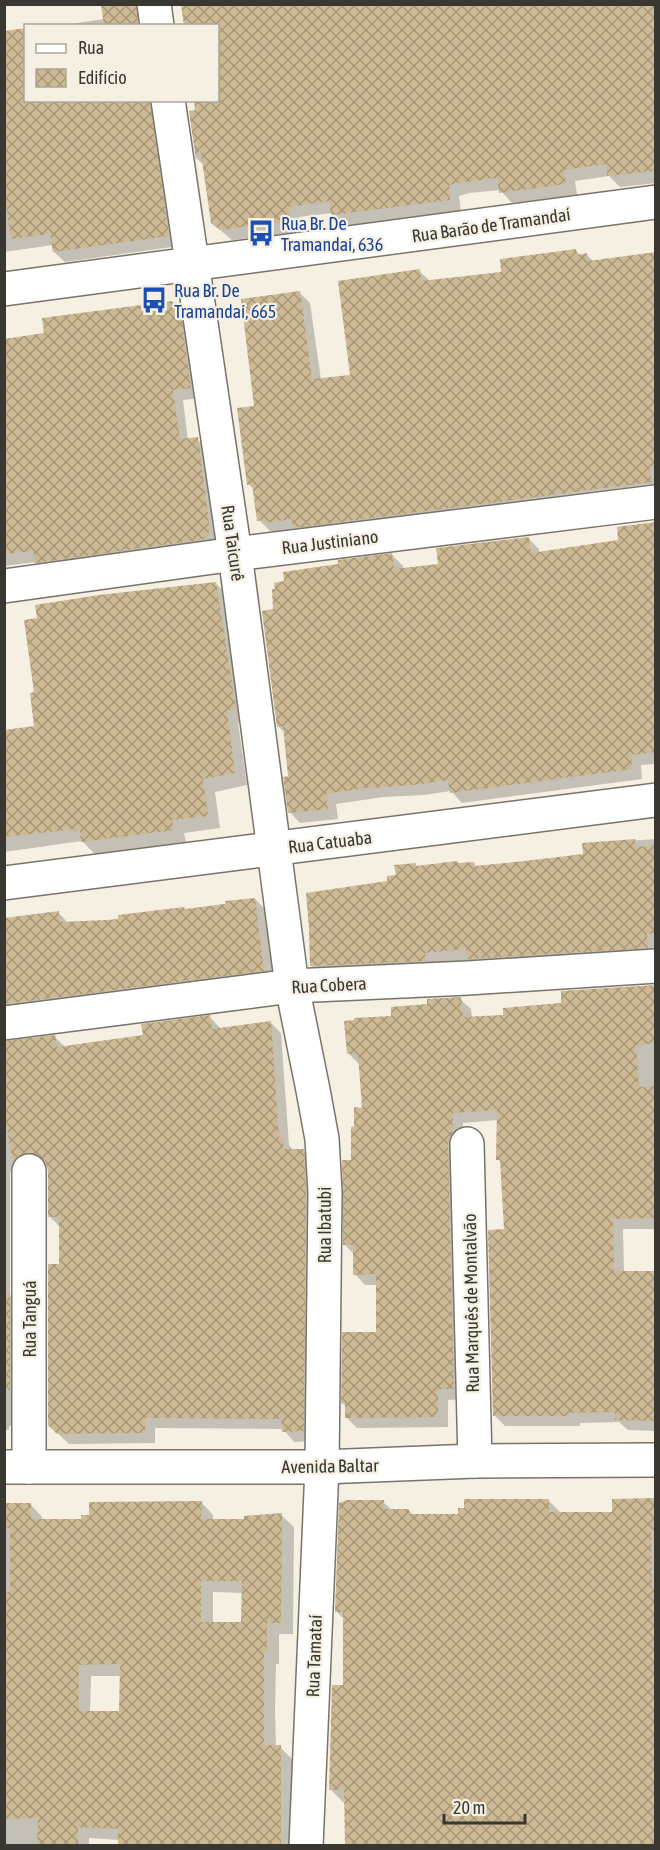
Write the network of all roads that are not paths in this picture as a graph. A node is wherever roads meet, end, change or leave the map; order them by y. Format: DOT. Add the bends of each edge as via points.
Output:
graph roads {
  1 [pos="154,4"];
  2 [pos="157,24"];
  3 [pos="168,102"];
  4 [pos="656,202"];
  5 [pos="191,265"];
  6 [pos="4,290"];
  7 [pos="656,502"];
  8 [pos="235,554"];
  9 [pos="4,586"];
  10 [pos="656,800"];
  11 [pos="273,849"];
  12 [pos="4,883"];
  13 [pos="656,966"];
  14 [pos="292,986"];
  15 [pos="4,1023"];
  16 [pos="467,1144"];
  17 [pos="29,1172"];
  18 [pos="656,1460"];
  19 [pos="475,1461"];
  20 [pos="17,1467"];
  21 [pos="322,1467"];
  22 [pos="306,1845"];
  1 -- 2 [label="street"];
  3 -- 5 [label="street, Rua Taicurê"];
  4 -- 5 [label="street, Rua Barão de Tramandaí"];
  5 -- 6 [label="street, Rua Barão de Tramandaí"];
  5 -- 8 [label="street, Rua Taicurê"];
  7 -- 8 [label="street, Rua Justiniano"];
  8 -- 9 [label="street, Rua Justiniano"];
  8 -- 11 [label="street, Rua Taicurê"];
  10 -- 11 [label="street, Rua Catuaba"];
  11 -- 12 [label="street, Rua Catuaba"];
  11 -- 14 [label="street, Rua Taicurê"];
  13 -- 14 [label="street, Rua Cobera"];
  14 -- 15 [label="street, Rua Cobera"];
  14 -- 21 [label="street, Rua Ibatubi" via="322,1139"];
  16 -- 19 [label="street, Rua Marquês de Montalvão"];
  17 -- 20 [label="street, Rua Tanguá"];
  18 -- 19 [label="street, Avenida Baltar"];
  19 -- 21 [label="street, Avenida Baltar"];
  20 -- 21 [label="street, Avenida Baltar"];
  21 -- 22 [label="street, Rua Tamataí"];
}
